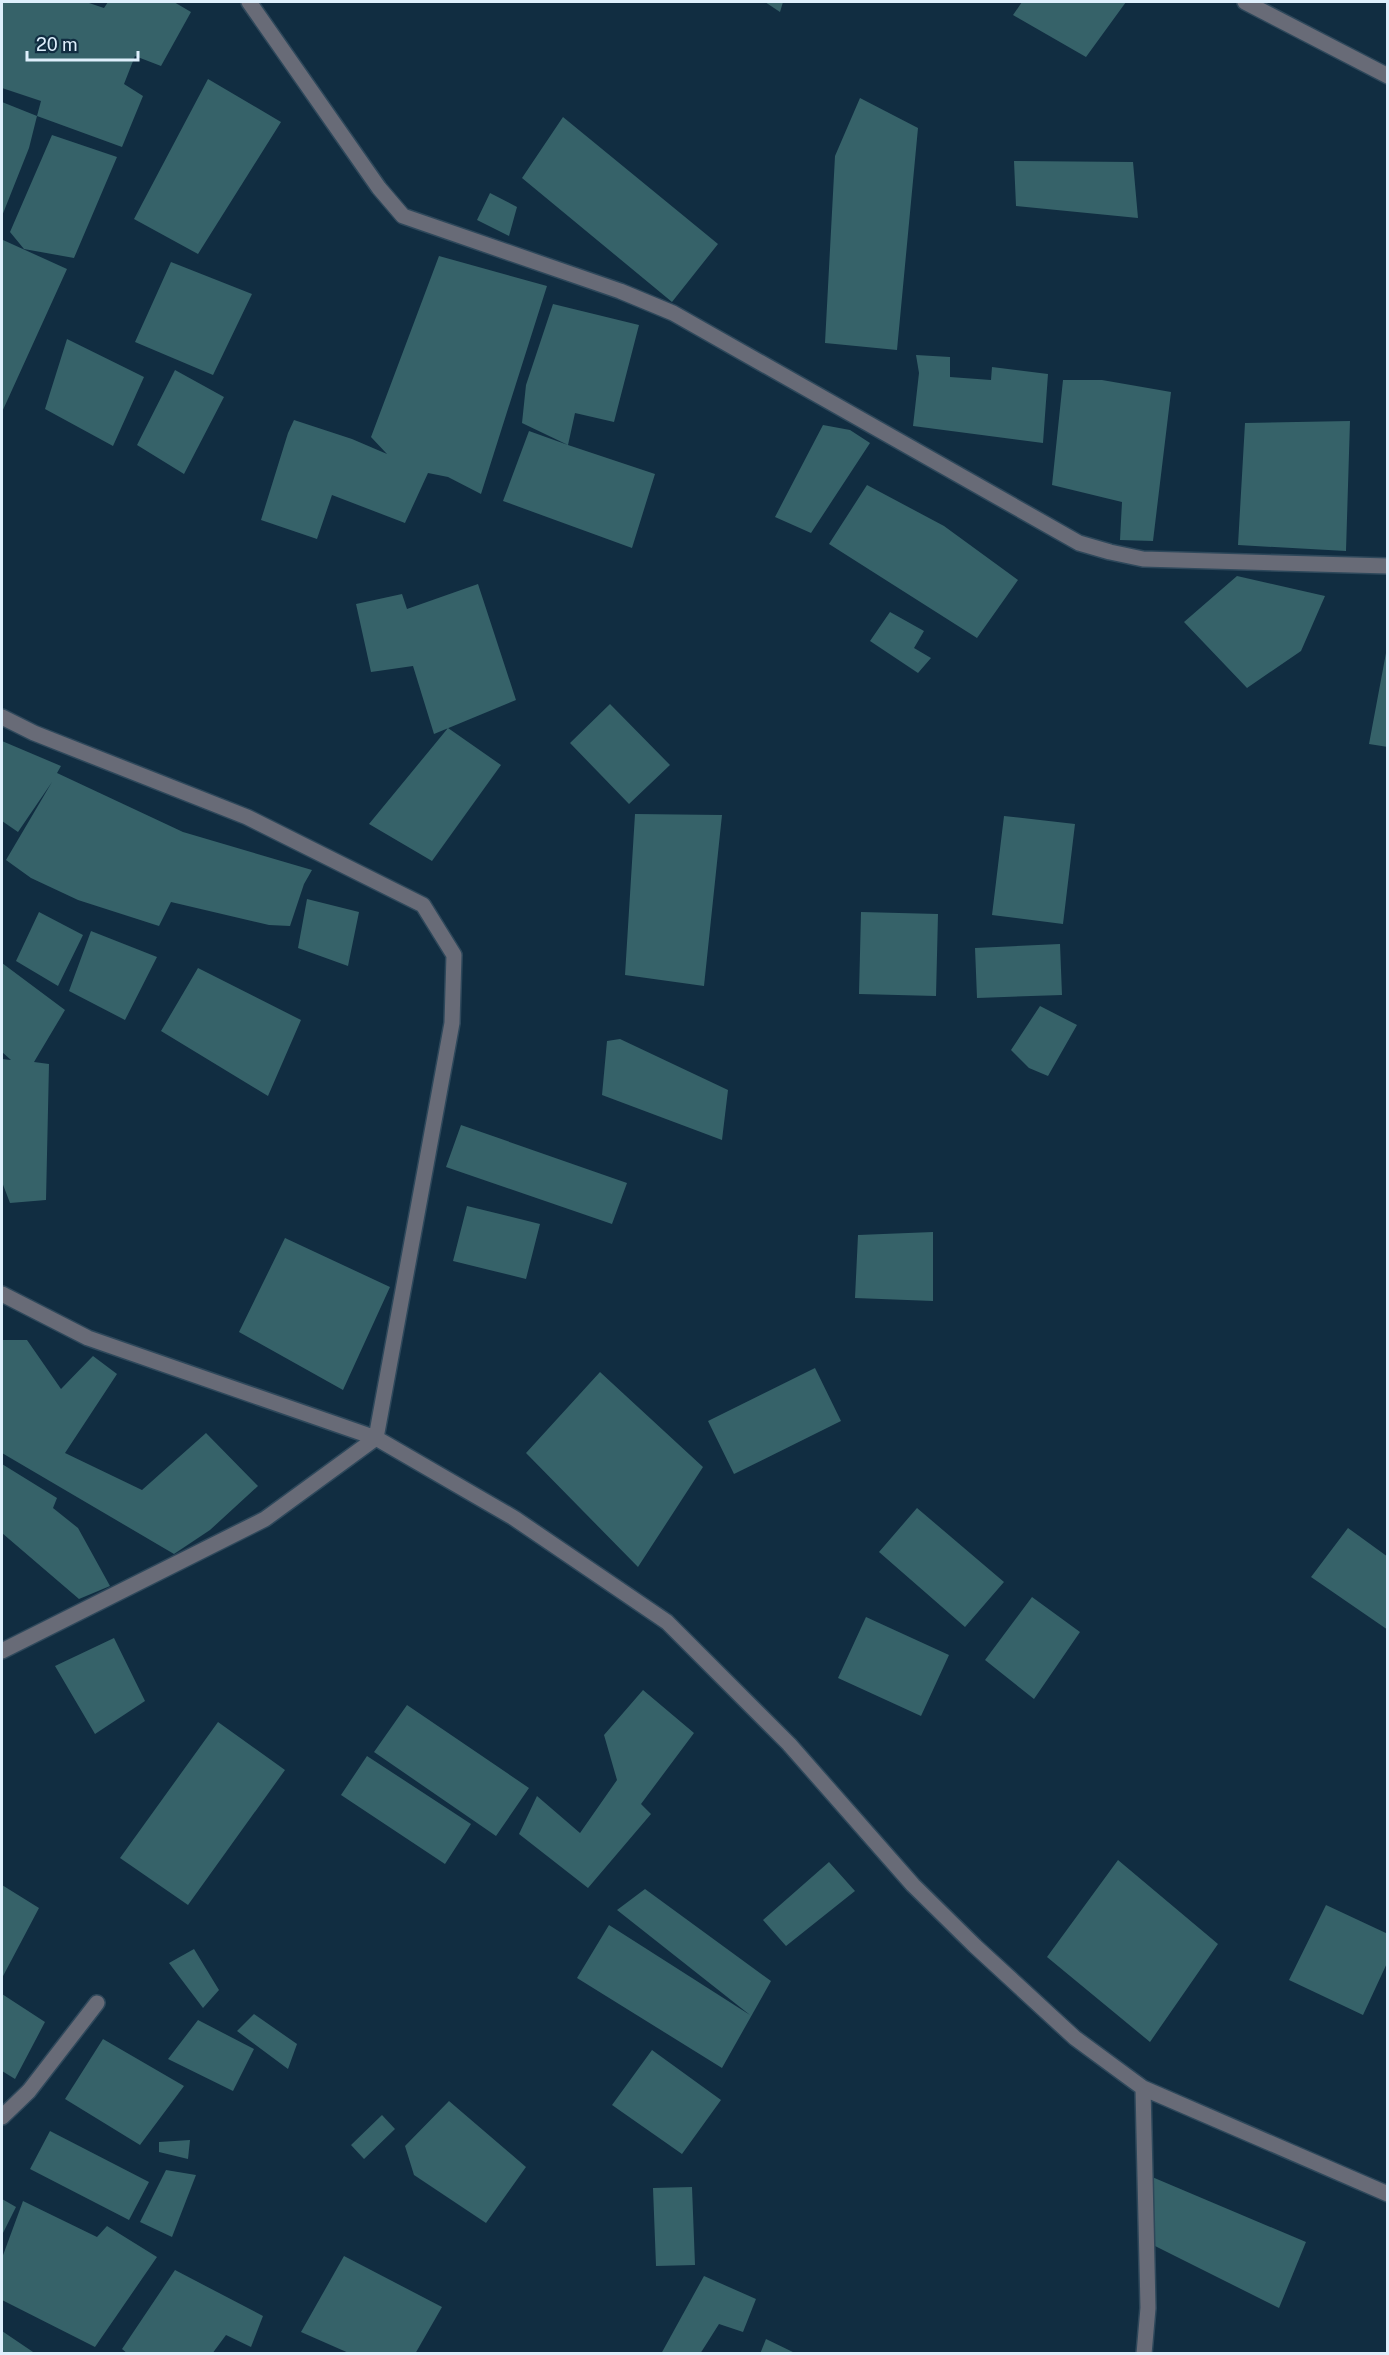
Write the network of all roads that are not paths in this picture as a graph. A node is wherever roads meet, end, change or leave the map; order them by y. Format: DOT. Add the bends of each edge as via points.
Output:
graph roads {
  1 [pos="249,2"];
  2 [pos="1245,2"];
  3 [pos="1388,76"];
  4 [pos="1388,566"];
  5 [pos="2,717"];
  6 [pos="2,1294"];
  7 [pos="376,1438"];
  8 [pos="2,1651"];
  9 [pos="98,2003"];
  10 [pos="1143,2088"];
  11 [pos="2,2117"];
  12 [pos="1388,2194"];
  13 [pos="1144,2354"];
  1 -- 4 [label="street" via="379,188 403,216 673,313 1079,543 1143,559"];
  2 -- 3 [label="street"];
  5 -- 7 [label="street" via="247,817 423,905 454,955 452,1023"];
  6 -- 7 [label="street" via="88,1338"];
  7 -- 8 [label="street" via="265,1519"];
  7 -- 10 [label="street" via="514,1518 668,1622 789,1744 913,1885 975,1946 1075,2038"];
  9 -- 11 [label="street" via="29,2091"];
  10 -- 12 [label="street"];
  10 -- 13 [label="street" via="1148,2308"];
}
